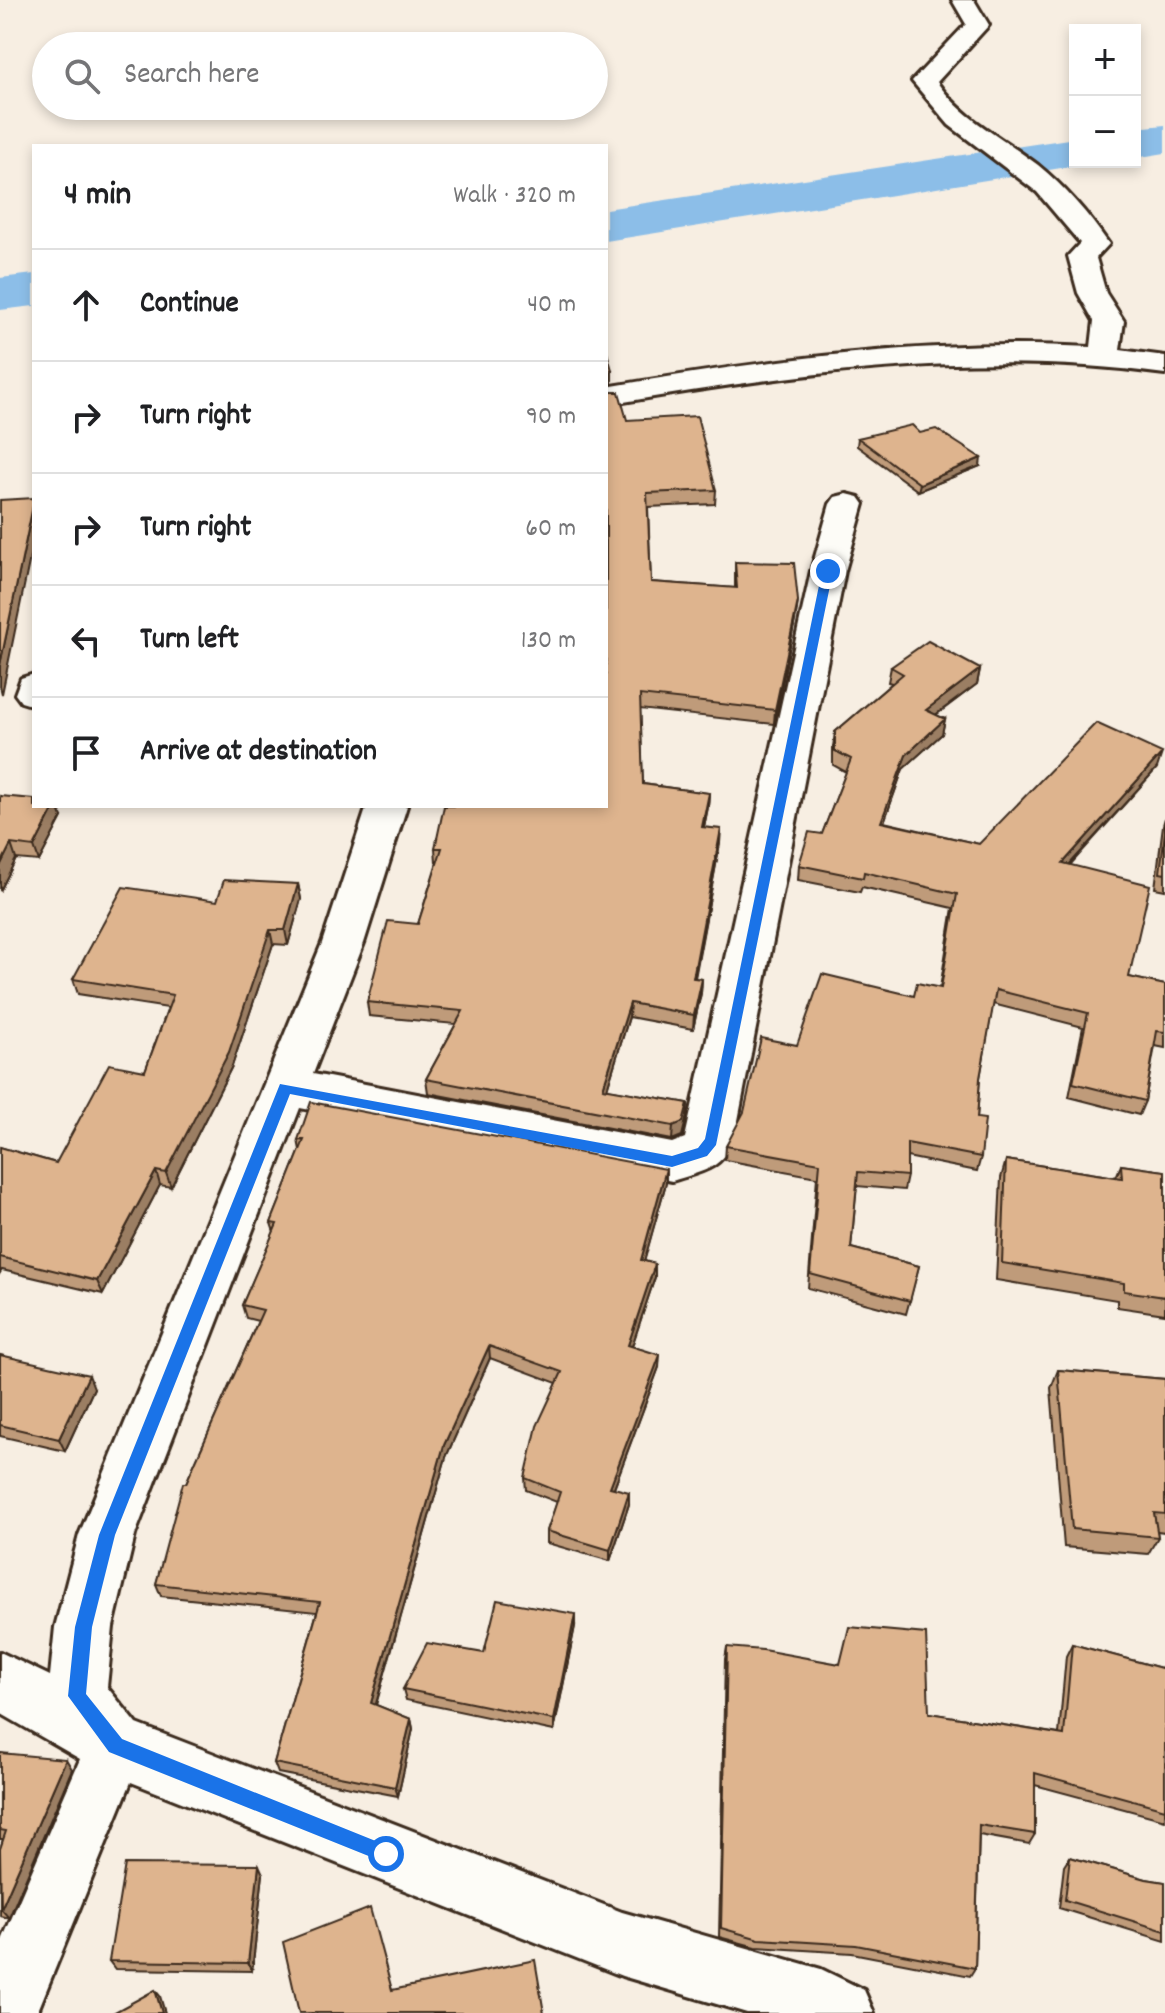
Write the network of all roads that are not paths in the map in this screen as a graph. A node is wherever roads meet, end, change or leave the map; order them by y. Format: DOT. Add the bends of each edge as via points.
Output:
graph roads {
  1 [pos="963,0"];
  2 [pos="1105,354"];
  3 [pos="1165,365"];
  4 [pos="608,396"];
  5 [pos="847,504"];
  6 [pos="386,808"];
  7 [pos="285,1087"];
  8 [pos="0,1681"];
  9 [pos="116,1746"];
  10 [pos="4,2013"];
  11 [pos="841,2013"];
  1 -- 2 [label="street" via="978,25 924,81 934,99 966,128 1028,170 1070,209 1095,244 1082,256 1092,293 1109,321"];
  2 -- 3 [label="street"];
  2 -- 4 [label="street" via="980,353 848,363 722,376"];
  5 -- 7 [label="street" via="828,571 711,1141 702,1152 672,1162"];
  6 -- 7 [label="street" via="343,943"];
  7 -- 9 [label="street" via="103,1550 84,1627 77,1696"];
  8 -- 9 [label="street"];
  9 -- 10 [label="street"];
  9 -- 11 [label="street" via="622,1944 821,2002"];
}
